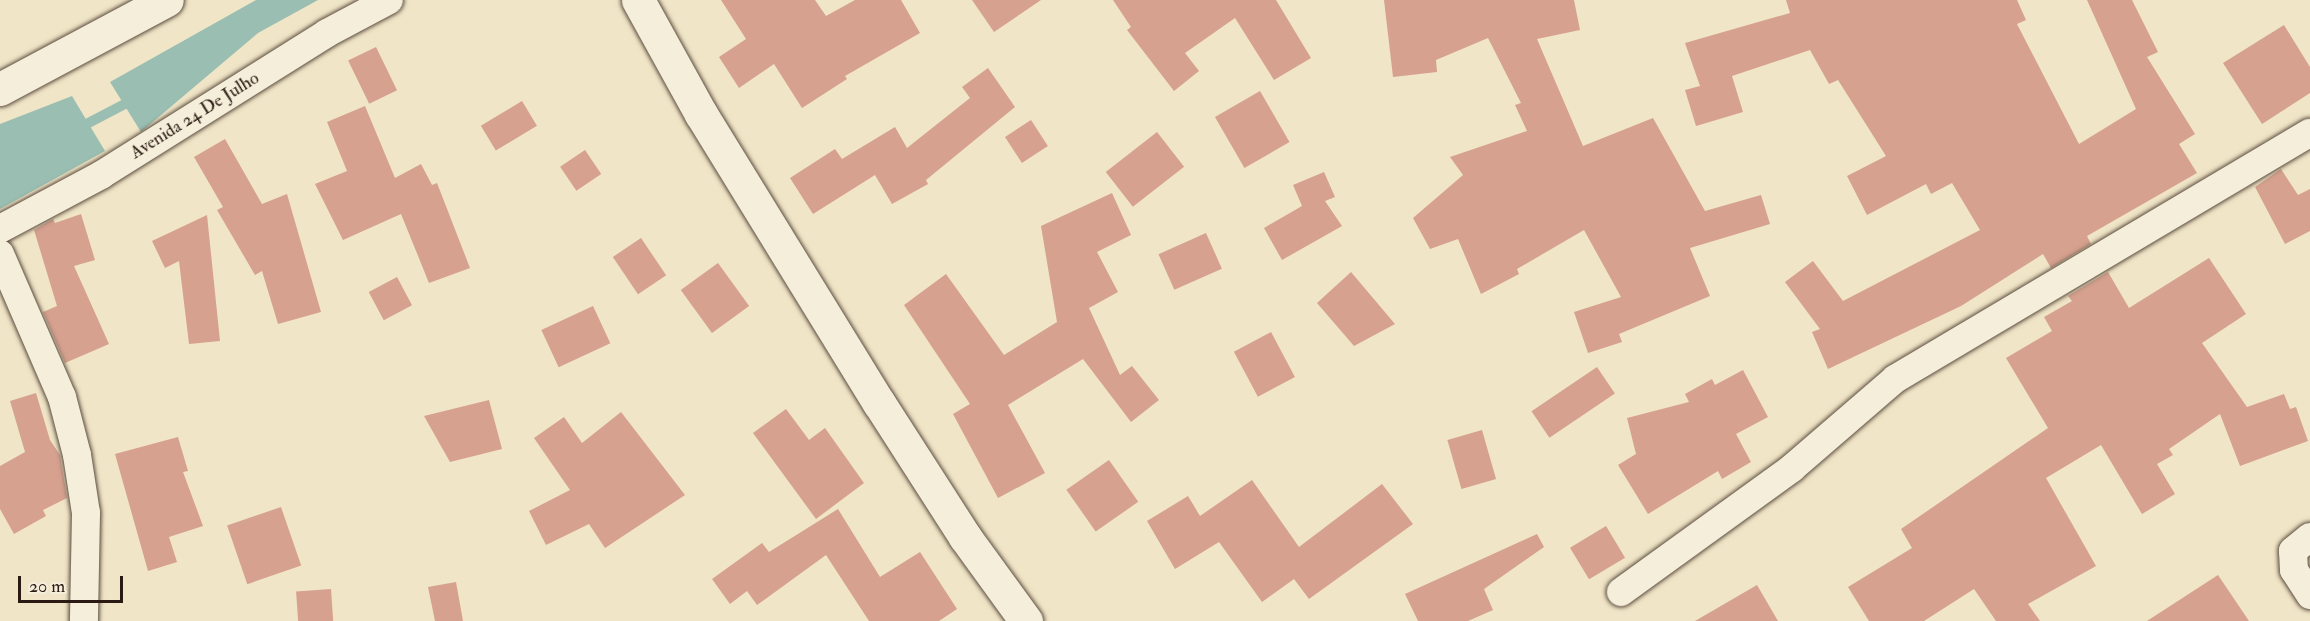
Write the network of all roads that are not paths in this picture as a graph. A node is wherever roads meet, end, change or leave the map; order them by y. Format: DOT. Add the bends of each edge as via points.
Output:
graph roads {
  1 [pos="167,0"];
  2 [pos="389,0"];
  3 [pos="638,0"];
  4 [pos="0,89"];
  5 [pos="2310,134"];
  6 [pos="0,229"];
  7 [pos="0,254"];
  8 [pos="2310,537"];
  9 [pos="1621,592"];
  10 [pos="2310,595"];
  11 [pos="84,621"];
  12 [pos="1026,621"];
  1 -- 4 [label="street"];
  2 -- 6 [label="street, Avenida 24 De Julho" via="327,33 101,175"];
  3 -- 12 [label="street" via="701,114 879,403 965,537"];
  5 -- 9 [label="street" via="1895,379 1792,468"];
  7 -- 11 [label="street" via="62,397 77,455 86,513"];
  8 -- 10 [label="street" via="2293,551 2294,570"];
}
